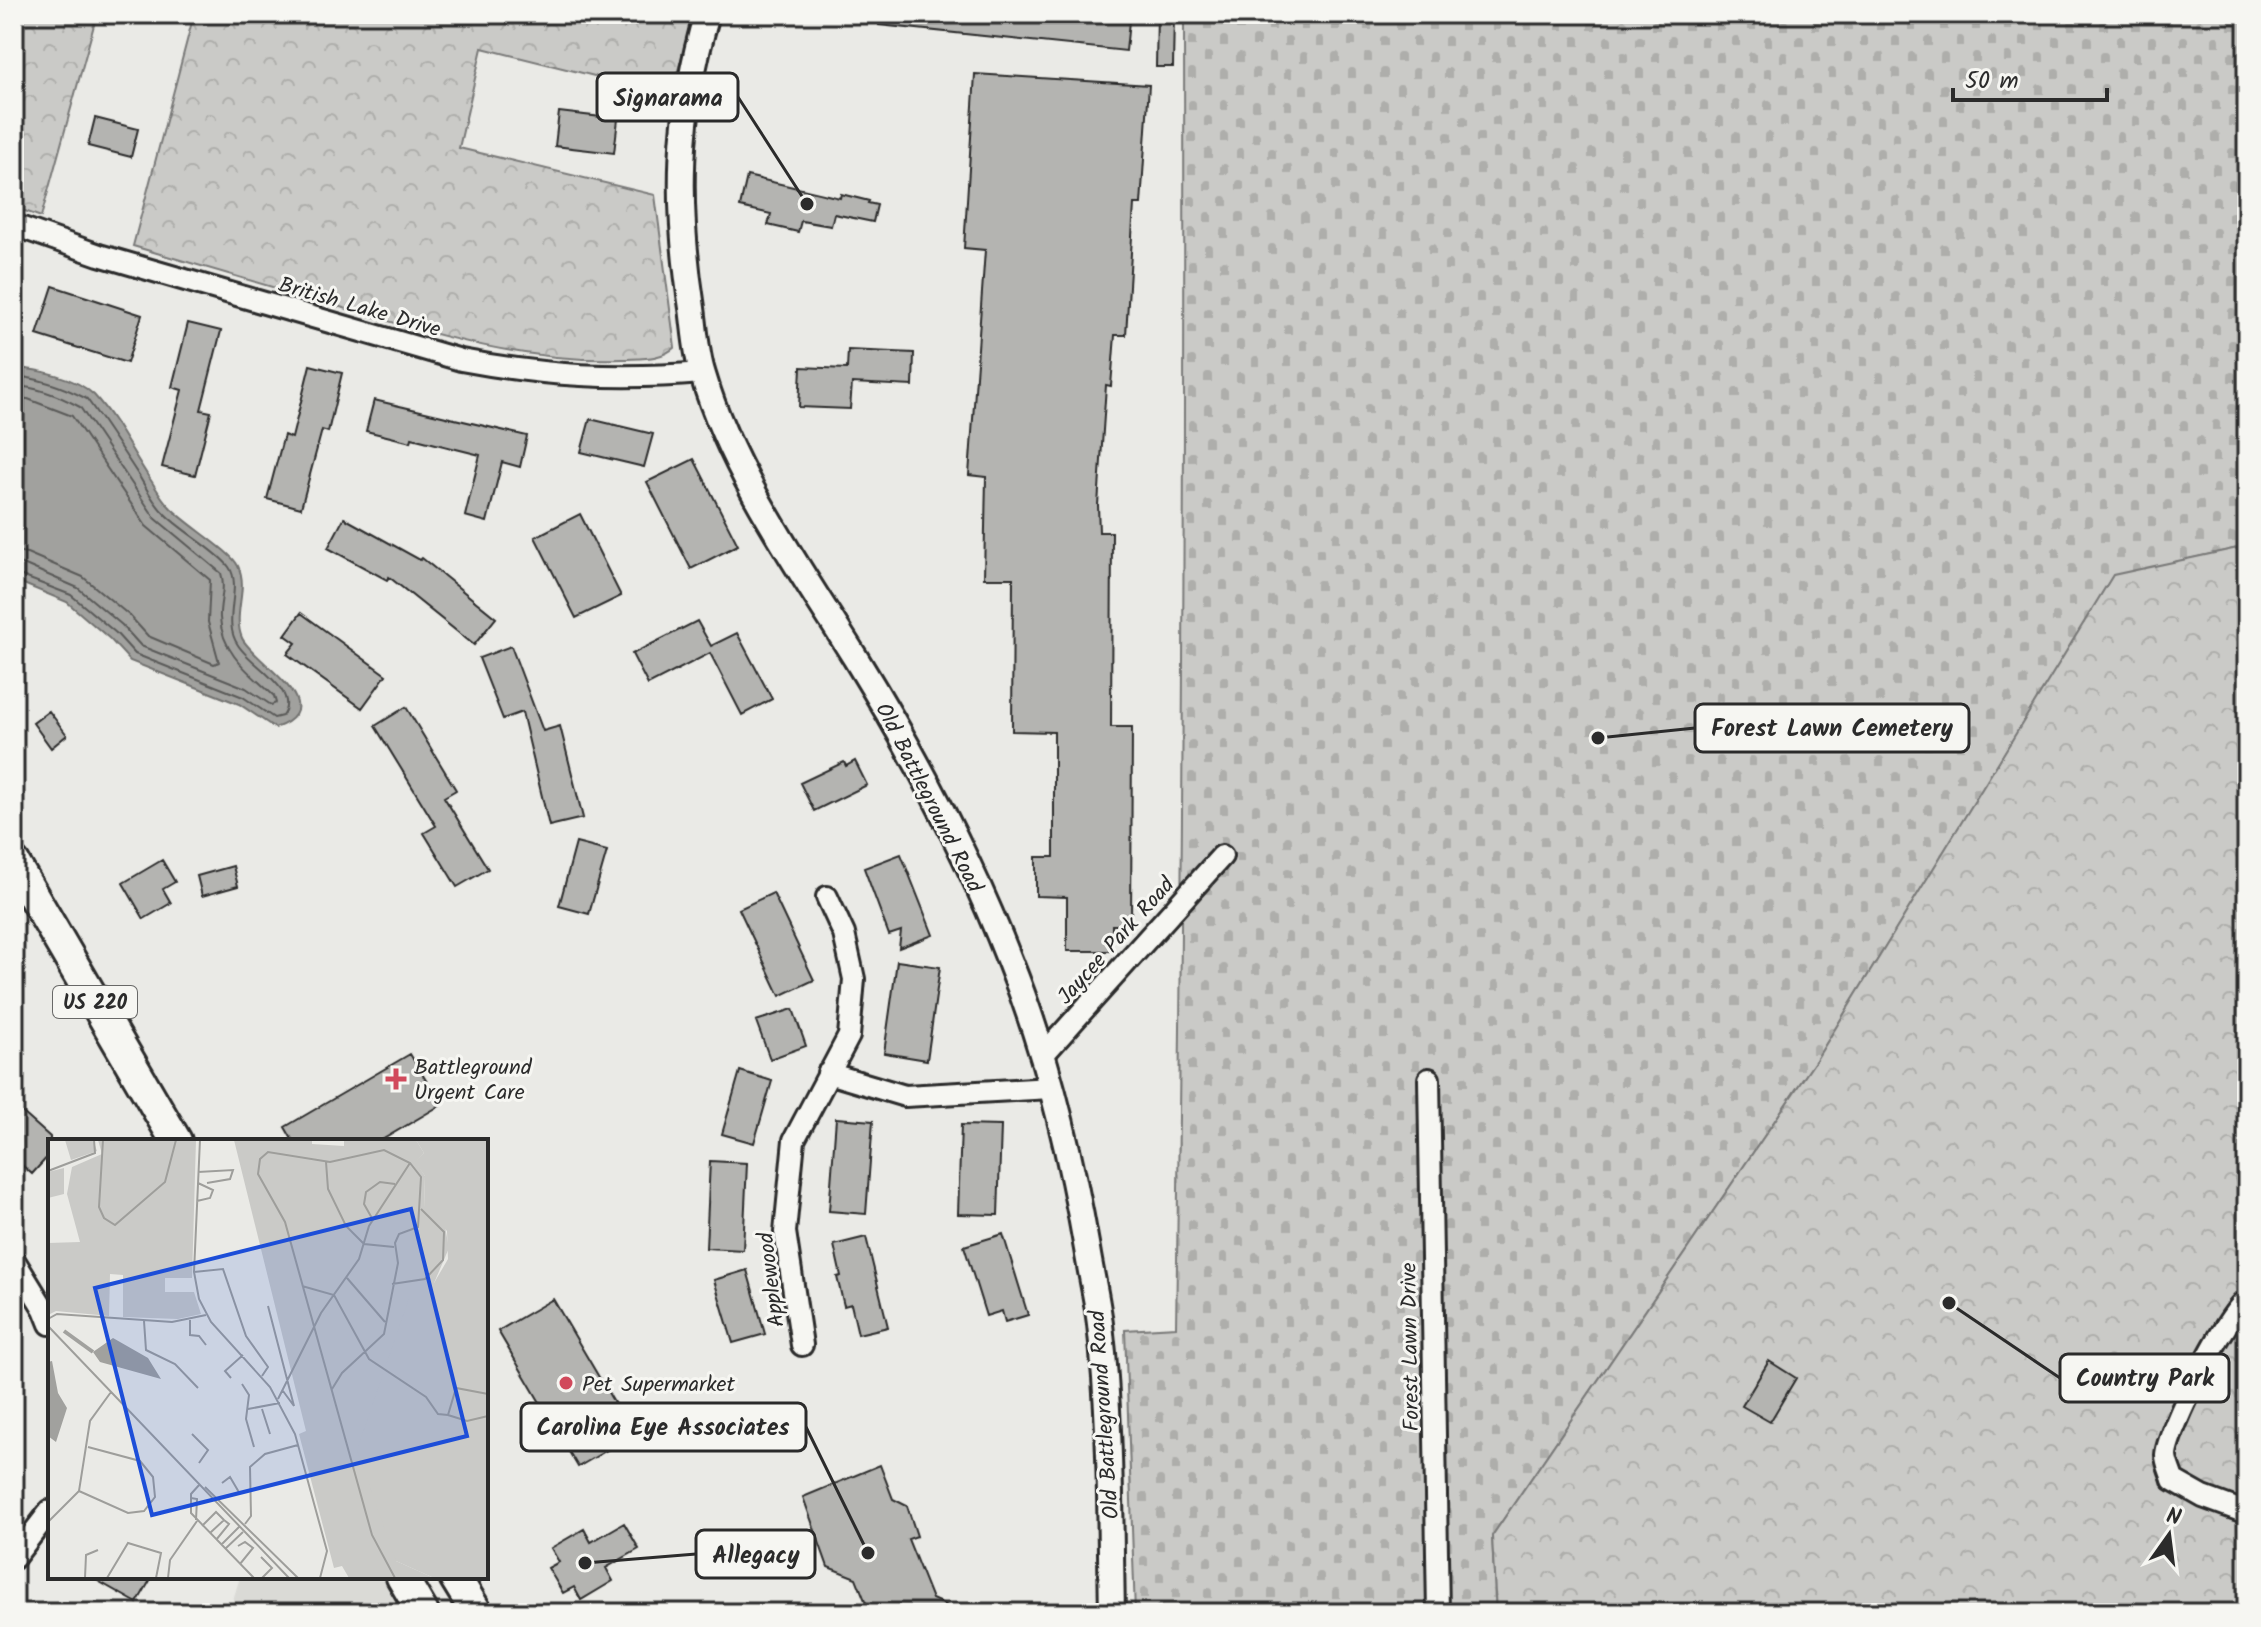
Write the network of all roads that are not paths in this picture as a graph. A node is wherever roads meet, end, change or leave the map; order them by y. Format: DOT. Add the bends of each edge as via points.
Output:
graph roads {
  1 [pos="707,14"];
  2 [pos="14,225"];
  3 [pos="702,373"];
  4 [pos="1222,856"];
  5 [pos="14,863"];
  6 [pos="827,897"];
  7 [pos="1043,1055"];
  8 [pos="828,1073"];
  9 [pos="1429,1079"];
  10 [pos="1051,1088"];
  11 [pos="175,1139"];
  12 [pos="14,1260"];
  13 [pos="2247,1300"];
  14 [pos="48,1320"];
  15 [pos="802,1345"];
  16 [pos="2247,1513"];
  17 [pos="48,1514"];
  18 [pos="14,1558"];
  19 [pos="403,1579"];
  20 [pos="456,1579"];
  21 [pos="423,1613"];
  22 [pos="477,1613"];
  23 [pos="1112,1613"];
  24 [pos="1438,1613"];
  1 -- 3 [label="street, Old Battleground Road" via="693,61 681,144 683,249"];
  2 -- 3 [label="street, British Lake Drive" via="99,255 461,360 581,377"];
  3 -- 7 [label="street, Old Battleground Road" via="722,429 769,519 891,717 951,828 1010,961"];
  4 -- 7 [label="street, Jaycee Park Road"];
  5 -- 11 [label="main road, US 220"];
  6 -- 8 [label="street, Applewood" via="844,934 854,979 849,1036"];
  7 -- 10 [label="street, Old Battleground Road"];
  8 -- 10 [label="street" via="905,1096"];
  8 -- 15 [label="street, Applewood" via="794,1140 785,1232"];
  9 -- 24 [label="street, Forest Lawn Drive"];
  10 -- 23 [label="street, Old Battleground Road" via="1072,1164 1100,1324"];
  12 -- 14 [label="street"];
  13 -- 16 [label="street" via="2238,1305 2211,1348 2166,1456 2173,1480"];
  17 -- 18 [label="street"];
  19 -- 21 [label="main road"];
  20 -- 22 [label="main road"];
}
